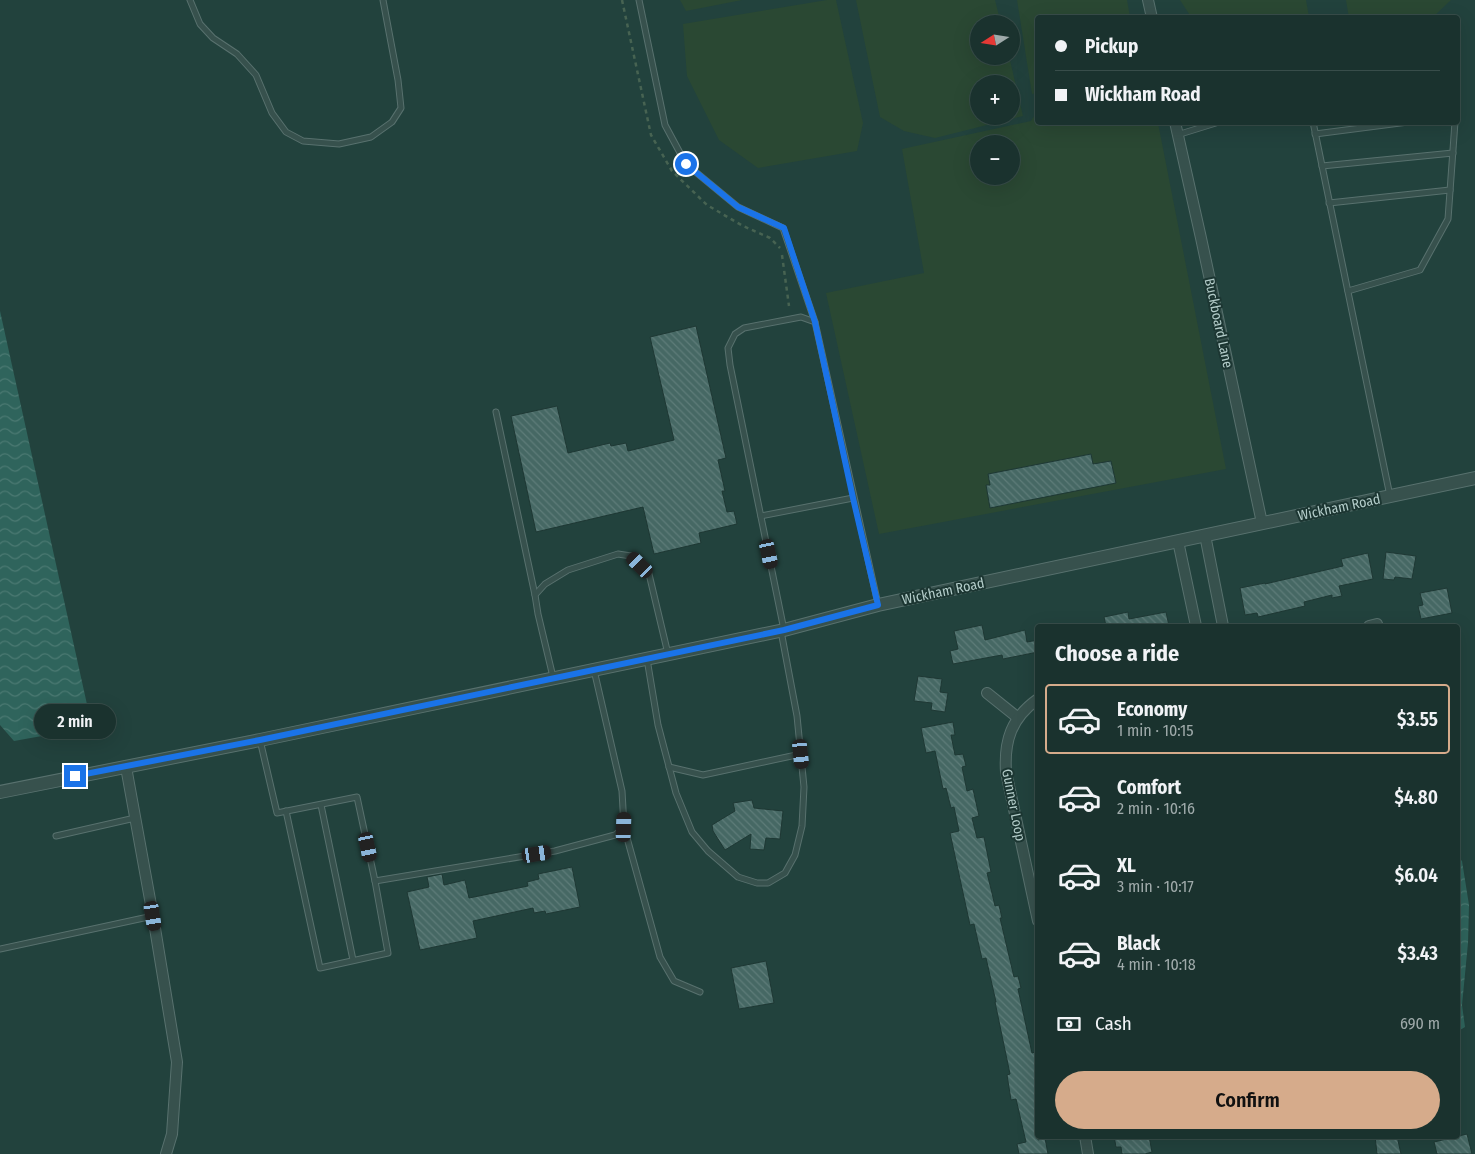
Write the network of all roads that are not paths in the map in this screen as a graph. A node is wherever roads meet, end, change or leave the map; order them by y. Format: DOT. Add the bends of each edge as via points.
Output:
graph roads {
  1 [pos="190,0"];
  2 [pos="383,0"];
  3 [pos="639,0"];
  4 [pos="1148,0"];
  5 [pos="1151,15"];
  6 [pos="1175,125"];
  7 [pos="1209,125"];
  8 [pos="1314,125"];
  9 [pos="1385,125"];
  10 [pos="1455,125"];
  11 [pos="1315,134"];
  12 [pos="1177,135"];
  13 [pos="1453,153"];
  14 [pos="1322,166"];
  15 [pos="1450,190"];
  16 [pos="1329,203"];
  17 [pos="1348,292"];
  18 [pos="815,322"];
  19 [pos="496,412"];
  20 [pos="1475,478"];
  21 [pos="1390,496"];
  22 [pos="853,498"];
  23 [pos="761,516"];
  24 [pos="1262,523"];
  25 [pos="1205,535"];
  26 [pos="1178,541"];
  27 [pos="535,595"];
  28 [pos="878,605"];
  29 [pos="1196,624"];
  30 [pos="1222,624"];
  31 [pos="783,630"];
  32 [pos="668,654"];
  33 [pos="647,658"];
  34 [pos="594,669"];
  35 [pos="553,678"];
  36 [pos="987,693"];
  37 [pos="1035,702"];
  38 [pos="1018,717"];
  39 [pos="260,740"];
  40 [pos="801,754"];
  41 [pos="126,767"];
  42 [pos="669,767"];
  43 [pos="0,792"];
  44 [pos="321,805"];
  45 [pos="286,811"];
  46 [pos="135,818"];
  47 [pos="624,827"];
  48 [pos="56,836"];
  49 [pos="375,881"];
  50 [pos="1035,907"];
  51 [pos="153,916"];
  52 [pos="0,949"];
  53 [pos="353,960"];
  54 [pos="700,992"];
  55 [pos="1086,1139"];
  56 [pos="166,1154"];
  57 [pos="1088,1154"];
  1 -- 2 [label="lane" via="200,24 212,38 237,54 256,75 272,113 286,132 302,141 339,144 371,138 392,122 401,108"];
  3 -- 18 [label="lane" via="666,125 686,164 738,207 784,228"];
  4 -- 5 [label="street"];
  6 -- 12 [label="street, Buckboard Lane"];
  7 -- 12 [label="lane"];
  8 -- 11 [label="lane"];
  9 -- 11 [label="lane"];
  10 -- 13 [label="lane"];
  11 -- 14 [label="lane"];
  12 -- 24 [label="street, Buckboard Lane"];
  13 -- 14 [label="lane"];
  13 -- 15 [label="lane"];
  14 -- 16 [label="lane"];
  15 -- 16 [label="lane"];
  15 -- 17 [label="lane" via="1448,218 1420,270"];
  16 -- 17 [label="lane"];
  17 -- 21 [label="lane"];
  18 -- 22 [label="lane"];
  18 -- 23 [label="lane" via="802,317 744,328 735,334 728,348"];
  19 -- 27 [label="lane"];
  20 -- 21 [label="street, Wickham Road"];
  21 -- 24 [label="street, Wickham Road"];
  22 -- 23 [label="lane"];
  22 -- 28 [label="lane"];
  23 -- 31 [label="lane"];
  24 -- 25 [label="street, Wickham Road"];
  25 -- 26 [label="street, Wickham Road"];
  25 -- 30 [label="street"];
  26 -- 28 [label="street, Wickham Road"];
  26 -- 29 [label="street"];
  27 -- 32 [label="lane" via="545,584 568,570 618,554 631,556 649,574"];
  27 -- 35 [label="lane"];
  28 -- 31 [label="street, Wickham Road"];
  31 -- 32 [label="street, Wickham Road"];
  31 -- 40 [label="lane"];
  32 -- 33 [label="street, Wickham Road"];
  33 -- 34 [label="street, Wickham Road"];
  33 -- 42 [label="lane"];
  34 -- 35 [label="street, Wickham Road"];
  34 -- 47 [label="lane" via="622,791"];
  35 -- 39 [label="street, Wickham Road"];
  36 -- 38 [label="street"];
  37 -- 38 [label="street, Gunner Loop"];
  38 -- 50 [label="street, Gunner Loop" via="1007,742 1006,772"];
  39 -- 41 [label="street, Wickham Road"];
  39 -- 45 [label="lane" via="277,813"];
  40 -- 42 [label="lane" via="703,775"];
  40 -- 42 [label="lane" via="804,787 802,826 795,855 785,873 768,883 738,877 692,832"];
  41 -- 43 [label="street, Wickham Road"];
  41 -- 46 [label="street"];
  44 -- 45 [label="lane"];
  44 -- 49 [label="lane" via="357,797"];
  44 -- 53 [label="lane"];
  45 -- 53 [label="lane" via="320,968"];
  46 -- 48 [label="lane"];
  46 -- 51 [label="street"];
  47 -- 49 [label="lane" via="616,835 555,851"];
  47 -- 54 [label="lane" via="660,957 674,981"];
  49 -- 53 [label="lane" via="388,952"];
  51 -- 52 [label="lane"];
  51 -- 56 [label="street" via="177,1062 172,1134"];
  55 -- 57 [label="street"];
}
